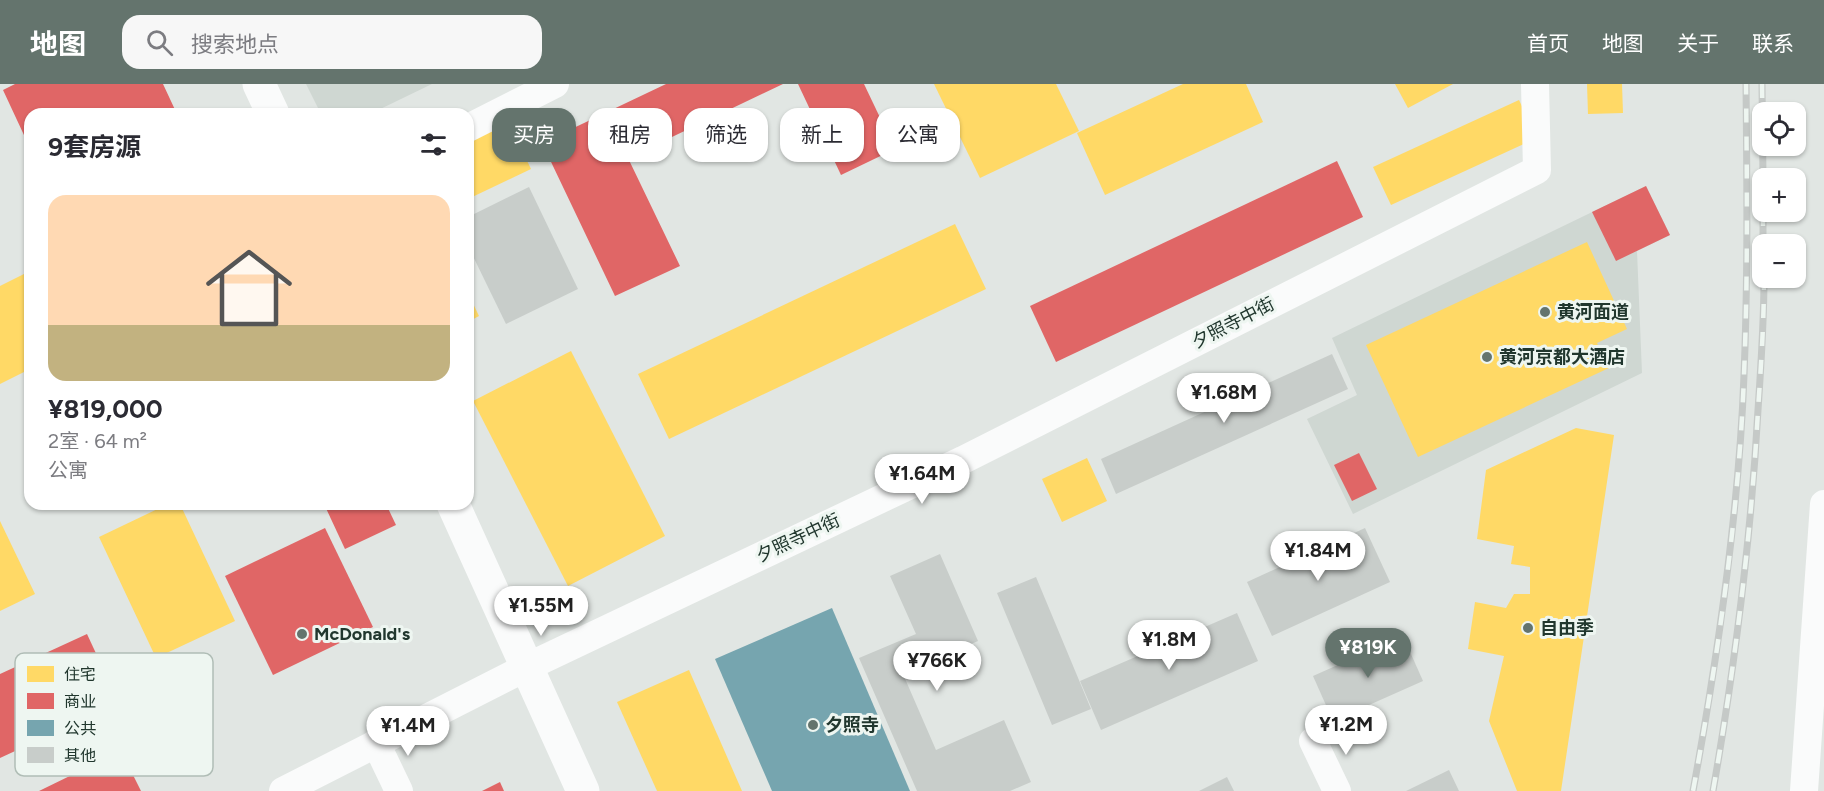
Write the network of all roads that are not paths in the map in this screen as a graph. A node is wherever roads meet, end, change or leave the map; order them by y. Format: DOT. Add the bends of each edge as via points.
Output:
graph roads {
  1 [pos="259,84"];
  2 [pos="555,84"];
  3 [pos="1535,84"];
  4 [pos="270,108"];
  5 [pos="474,125"];
  6 [pos="1824,504"];
  7 [pos="456,510"];
  8 [pos="527,667"];
  9 [pos="1313,741"];
  10 [pos="376,743"];
  11 [pos="283,791"];
  12 [pos="399,791"];
  13 [pos="583,791"];
  14 [pos="1337,791"];
  15 [pos="1804,791"];
  1 -- 4 [label="street"];
  2 -- 5 [label="street"];
  3 -- 8 [label="street, 夕照寺中街" via="1537,170 963,460"];
  6 -- 15 [label="street"];
  7 -- 8 [label="street"];
  8 -- 10 [label="street, 夕照寺中街"];
  8 -- 13 [label="street"];
  9 -- 14 [label="street"];
  10 -- 11 [label="street, 夕照寺中街"];
  10 -- 12 [label="street"];
}
